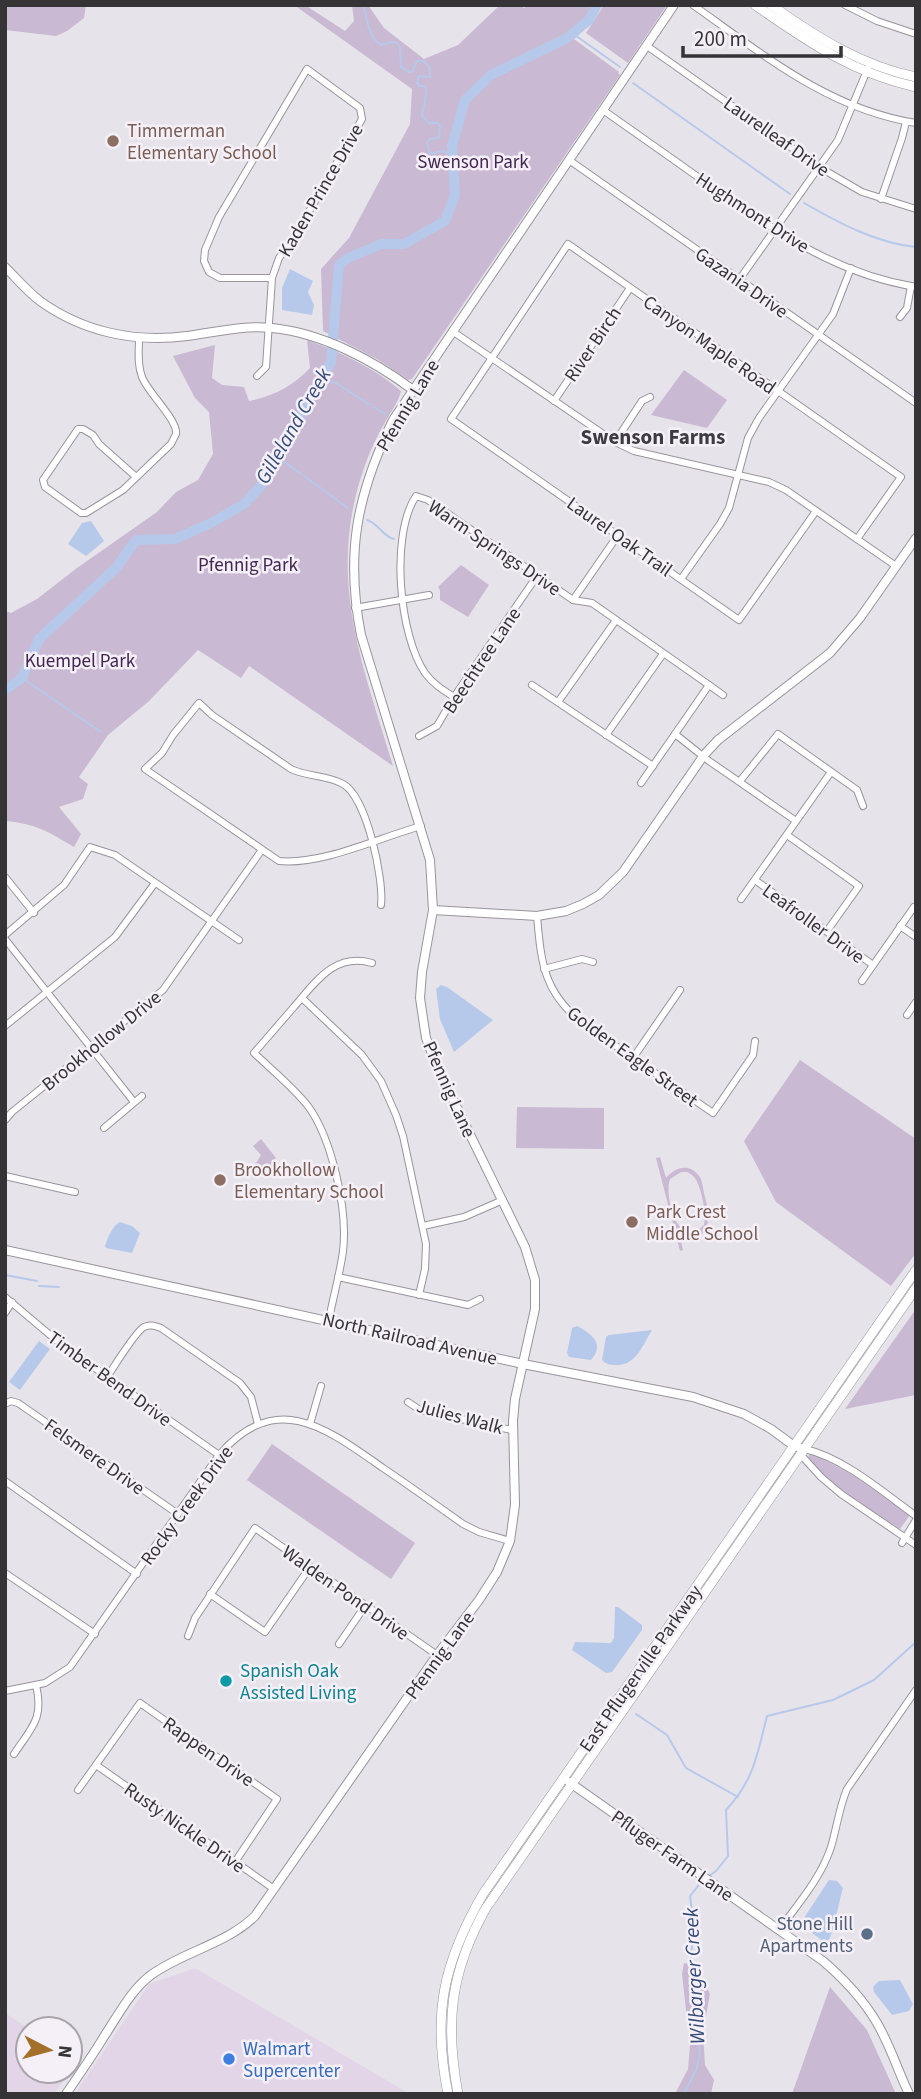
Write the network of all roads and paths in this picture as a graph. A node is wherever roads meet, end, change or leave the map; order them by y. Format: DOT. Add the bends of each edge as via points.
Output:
graph roads {
  1 [pos="674,5"];
  2 [pos="693,5"];
  3 [pos="755,5"];
  4 [pos="771,5"];
  5 [pos="845,5"];
  6 [pos="916,34"];
  7 [pos="647,46"];
  8 [pos="868,67"];
  9 [pos="916,77"];
  10 [pos="916,87"];
  11 [pos="853,106"];
  12 [pos="603,110"];
  13 [pos="906,121"];
  14 [pos="916,123"];
  15 [pos="569,160"];
  16 [pos="818,167"];
  17 [pos="881,199"];
  18 [pos="916,209"];
  19 [pos="774,230"];
  20 [pos="5,267"];
  21 [pos="851,268"];
  22 [pos="272,278"];
  23 [pos="739,280"];
  24 [pos="913,286"];
  25 [pos="630,288"];
  26 [pos="900,317"];
  27 [pos="270,327"];
  28 [pos="452,331"];
  29 [pos="818,334"];
  30 [pos="139,338"];
  31 [pos="492,358"];
  32 [pos="257,376"];
  33 [pos="413,390"];
  34 [pos="779,391"];
  35 [pos="650,397"];
  36 [pos="554,401"];
  37 [pos="916,403"];
  38 [pos="615,442"];
  39 [pos="738,474"];
  40 [pos="135,476"];
  41 [pos="816,511"];
  42 [pos="618,535"];
  43 [pos="916,538"];
  44 [pos="857,539"];
  45 [pos="896,566"];
  46 [pos="537,576"];
  47 [pos="681,579"];
  48 [pos="429,596"];
  49 [pos="402,600"];
  50 [pos="573,600"];
  51 [pos="355,608"];
  52 [pos="616,620"];
  53 [pos="663,654"];
  54 [pos="532,685"];
  55 [pos="709,685"];
  56 [pos="723,695"];
  57 [pos="454,697"];
  58 [pos="558,702"];
  59 [pos="676,734"];
  60 [pos="606,735"];
  61 [pos="419,736"];
  62 [pos="703,756"];
  63 [pos="653,766"];
  64 [pos="831,772"];
  65 [pos="740,781"];
  66 [pos="641,783"];
  67 [pos="863,806"];
  68 [pos="796,821"];
  69 [pos="421,827"];
  70 [pos="787,835"];
  71 [pos="372,841"];
  72 [pos="261,851"];
  73 [pos="5,877"];
  74 [pos="755,880"];
  75 [pos="155,883"];
  76 [pos="741,899"];
  77 [pos="381,905"];
  78 [pos="914,907"];
  79 [pos="433,910"];
  80 [pos="34,913"];
  81 [pos="537,916"];
  82 [pos="212,922"];
  83 [pos="900,926"];
  84 [pos="827,931"];
  85 [pos="5,937"];
  86 [pos="916,937"];
  87 [pos="239,940"];
  88 [pos="593,962"];
  89 [pos="372,963"];
  90 [pos="873,965"];
  91 [pos="544,969"];
  92 [pos="862,981"];
  93 [pos="680,990"];
  94 [pos="48,993"];
  95 [pos="302,998"];
  96 [pos="916,1002"];
  97 [pos="907,1015"];
  98 [pos="5,1026"];
  99 [pos="755,1041"];
  100 [pos="91,1048"];
  101 [pos="633,1058"];
  102 [pos="142,1096"];
  103 [pos="134,1102"];
  104 [pos="5,1107"];
  105 [pos="12,1112"];
  106 [pos="5,1120"];
  107 [pos="104,1128"];
  108 [pos="5,1176"];
  109 [pos="75,1192"];
  110 [pos="503,1200"];
  111 [pos="423,1226"];
  112 [pos="5,1250"];
  113 [pos="916,1270"];
  114 [pos="338,1277"];
  115 [pos="916,1288"];
  116 [pos="419,1295"];
  117 [pos="5,1297"];
  118 [pos="480,1298"];
  119 [pos="12,1303"];
  120 [pos="5,1313"];
  121 [pos="329,1320"];
  122 [pos="523,1364"];
  123 [pos="107,1377"];
  124 [pos="321,1386"];
  125 [pos="8,1402"];
  126 [pos="408,1402"];
  127 [pos="258,1424"];
  128 [pos="310,1424"];
  129 [pos="512,1430"];
  130 [pos="794,1446"];
  131 [pos="803,1452"];
  132 [pos="219,1455"];
  133 [pos="5,1481"];
  134 [pos="178,1514"];
  135 [pos="916,1518"];
  136 [pos="904,1540"];
  137 [pos="510,1541"];
  138 [pos="916,1545"];
  139 [pos="310,1567"];
  140 [pos="5,1573"];
  141 [pos="137,1574"];
  142 [pos="210,1594"];
  143 [pos="365,1606"];
  144 [pos="677,1614"];
  145 [pos="686,1620"];
  146 [pos="95,1634"];
  147 [pos="188,1636"];
  148 [pos="339,1643"];
  149 [pos="437,1655"];
  150 [pos="36,1685"];
  151 [pos="916,1690"];
  152 [pos="5,1691"];
  153 [pos="14,1754"];
  154 [pos="96,1765"];
  155 [pos="563,1778"];
  156 [pos="572,1784"];
  157 [pos="78,1790"];
  158 [pos="235,1862"];
  159 [pos="274,1889"];
  160 [pos="779,1930"];
  161 [pos="445,2028"];
  162 [pos="66,2094"];
  163 [pos="448,2094"];
  164 [pos="458,2094"];
  165 [pos="909,2094"];
  1 -- 7 [label="street, Pfennig Lane"];
  2 -- 11 [label="street" via="804,83"];
  3 -- 8 [label="main road" via="832,56"];
  4 -- 8 [label="main road"];
  5 -- 6 [label="street"];
  7 -- 12 [label="street, Pfennig Lane"];
  7 -- 16 [label="street, Laurelleaf Drive"];
  8 -- 9 [label="main road"];
  8 -- 10 [label="main road"];
  8 -- 11 [label="street"];
  11 -- 13 [label="street"];
  11 -- 16 [label="street" via="838,140"];
  12 -- 15 [label="street, Pfennig Lane"];
  12 -- 19 [label="street, Hughmont Drive"];
  13 -- 14 [label="street"];
  13 -- 17 [label="street"];
  15 -- 23 [label="street, Gazania Drive"];
  15 -- 28 [label="street, Pfennig Lane"];
  16 -- 17 [label="street, Laurelleaf Drive"];
  16 -- 19 [label="street"];
  17 -- 18 [label="street, Laurelleaf Drive"];
  19 -- 21 [label="street, Hughmont Drive"];
  19 -- 23 [label="street"];
  20 -- 30 [label="street" via="38,300 64,316 108,333"];
  21 -- 24 [label="street, Hughmont Drive"];
  21 -- 29 [label="street" via="839,301"];
  22 -- 22 [label="street, Kaden Prince Drive" via="220,278 209,272 205,250 219,217 307,69 360,108 362,119 279,257"];
  22 -- 27 [label="street, Kaden Prince Drive"];
  23 -- 29 [label="street, Gazania Drive"];
  24 -- 26 [label="street"];
  25 -- 31 [label="street, Canyon Maple Road" via="568,244"];
  25 -- 34 [label="street, Canyon Maple Road"];
  25 -- 36 [label="street, River Birch"];
  27 -- 30 [label="street"];
  27 -- 32 [label="street, Kaden Prince Drive" via="266,367"];
  27 -- 33 [label="street" via="320,339"];
  28 -- 31 [label="street"];
  28 -- 33 [label="street, Pfennig Lane"];
  29 -- 34 [label="street"];
  29 -- 37 [label="street, Gazania Drive"];
  30 -- 40 [label="street" via="140,373 175,425 176,435"];
  31 -- 36 [label="street"];
  31 -- 42 [label="street, Laurel Oak Trail" via="451,419"];
  33 -- 51 [label="street, Pfennig Lane" via="393,420 363,492 355,538"];
  34 -- 39 [label="street" via="748,438"];
  34 -- 44 [label="street, Canyon Maple Road" via="901,477"];
  35 -- 38 [label="street" via="642,401"];
  36 -- 38 [label="street"];
  38 -- 39 [label="street" via="634,451"];
  39 -- 41 [label="street" via="786,490"];
  39 -- 47 [label="street" via="724,516"];
  40 -- 40 [label="street" via="86,513 43,484 78,429 93,435"];
  41 -- 44 [label="street"];
  41 -- 47 [label="street, Laurel Oak Trail" via="739,620"];
  42 -- 47 [label="street, Laurel Oak Trail"];
  42 -- 50 [label="street"];
  43 -- 45 [label="street"];
  44 -- 45 [label="street"];
  45 -- 62 [label="street" via="830,653"];
  46 -- 49 [label="street, Warm Springs Drive" via="416,496 409,505 403,533"];
  46 -- 50 [label="street, Warm Springs Drive"];
  46 -- 57 [label="street, Beechtree Lane"];
  48 -- 49 [label="street"];
  49 -- 51 [label="street"];
  49 -- 57 [label="street" via="424,671 433,684"];
  50 -- 52 [label="street, Warm Springs Drive" via="592,603"];
  51 -- 69 [label="street, Pfennig Lane"];
  52 -- 53 [label="street, Warm Springs Drive"];
  52 -- 58 [label="street"];
  53 -- 55 [label="street, Warm Springs Drive"];
  53 -- 60 [label="street"];
  54 -- 58 [label="street"];
  55 -- 56 [label="street, Warm Springs Drive"];
  55 -- 59 [label="street"];
  57 -- 61 [label="street, Beechtree Lane" via="437,726"];
  58 -- 60 [label="street"];
  59 -- 62 [label="street"];
  59 -- 63 [label="street"];
  60 -- 63 [label="street"];
  62 -- 65 [label="street"];
  62 -- 81 [label="street" via="612,884 583,904"];
  63 -- 66 [label="street"];
  64 -- 65 [label="street" via="778,734"];
  64 -- 67 [label="street" via="857,790"];
  64 -- 68 [label="street"];
  65 -- 68 [label="street"];
  68 -- 70 [label="street"];
  69 -- 71 [label="street"];
  69 -- 79 [label="street, Pfennig Lane" via="430,860"];
  70 -- 74 [label="street"];
  70 -- 84 [label="street" via="859,886"];
  71 -- 72 [label="street" via="291,862"];
  71 -- 72 [label="street" via="349,788 333,779 291,769 199,703 145,769"];
  71 -- 77 [label="street"];
  72 -- 82 [label="street, Brookhollow Drive"];
  73 -- 80 [label="street"];
  74 -- 76 [label="street"];
  74 -- 84 [label="street, Leafroller Drive"];
  75 -- 80 [label="street" via="114,855 90,847 64,885"];
  75 -- 82 [label="street"];
  75 -- 94 [label="street" via="115,937"];
  78 -- 83 [label="street"];
  79 -- 81 [label="street"];
  79 -- 110 [label="street, Pfennig Lane" via="420,986 422,1022 437,1066"];
  80 -- 85 [label="street"];
  81 -- 91 [label="street, Golden Eagle Street"];
  82 -- 87 [label="street"];
  82 -- 100 [label="street, Brookhollow Drive" via="163,990"];
  83 -- 86 [label="street"];
  83 -- 90 [label="street"];
  84 -- 90 [label="street, Leafroller Drive"];
  85 -- 94 [label="street"];
  88 -- 91 [label="street" via="582,959"];
  89 -- 95 [label="street" via="356,960 339,965 322,975"];
  90 -- 92 [label="street"];
  91 -- 101 [label="street, Golden Eagle Street" via="557,998 573,1016"];
  93 -- 101 [label="street"];
  94 -- 98 [label="street"];
  94 -- 100 [label="street"];
  95 -- 111 [label="street" via="362,1055 380,1081 396,1115"];
  95 -- 114 [label="street" via="254,1054 306,1105 325,1138 344,1218"];
  96 -- 97 [label="street"];
  99 -- 101 [label="street, Golden Eagle Street" via="753,1055 713,1114"];
  100 -- 103 [label="street"];
  100 -- 105 [label="street, Brookhollow Drive"];
  102 -- 103 [label="street"];
  103 -- 107 [label="street"];
  104 -- 105 [label="street"];
  105 -- 106 [label="street, Brookhollow Drive"];
  108 -- 109 [label="street"];
  110 -- 111 [label="street" via="464,1217"];
  110 -- 122 [label="street, Pfennig Lane" via="535,1280 535,1309"];
  111 -- 116 [label="street" via="426,1261"];
  112 -- 121 [label="street, North Railroad Avenue"];
  113 -- 130 [label="main road, East Pflugerville Parkway"];
  114 -- 116 [label="street"];
  114 -- 121 [label="street"];
  115 -- 131 [label="main road, East Pflugerville Parkway"];
  116 -- 118 [label="street" via="468,1305"];
  117 -- 119 [label="street, Timber Bend Drive"];
  119 -- 120 [label="street"];
  119 -- 123 [label="street, Timber Bend Drive"];
  121 -- 122 [label="street, North Railroad Avenue"];
  122 -- 129 [label="street, Pfennig Lane"];
  122 -- 130 [label="street, North Railroad Avenue" via="720,1405 744,1414"];
  123 -- 127 [label="street" via="140,1329 155,1326 240,1383 251,1397"];
  123 -- 132 [label="street, Timber Bend Drive"];
  124 -- 128 [label="street"];
  125 -- 134 [label="street, Felsmere Drive" via="18,1403"];
  126 -- 129 [label="street, Julies Walk" via="420,1410"];
  127 -- 128 [label="street, Rocky Creek Drive" via="281,1419"];
  127 -- 132 [label="street, Rocky Creek Drive" via="237,1436"];
  128 -- 137 [label="street, Rocky Creek Drive" via="355,1448 463,1524"];
  129 -- 137 [label="street, Pfennig Lane" via="516,1505"];
  130 -- 131 [label="street, North Railroad Avenue"];
  130 -- 144 [label="main road, East Pflugerville Parkway"];
  131 -- 135 [label="street" via="848,1469"];
  131 -- 136 [label="street" via="834,1489"];
  131 -- 145 [label="main road, East Pflugerville Parkway"];
  132 -- 134 [label="street, Rocky Creek Drive"];
  133 -- 141 [label="street"];
  134 -- 141 [label="street, Rocky Creek Drive"];
  135 -- 136 [label="street"];
  136 -- 138 [label="street"];
  137 -- 149 [label="street, Pfennig Lane" via="490,1584"];
  139 -- 142 [label="street" via="265,1632"];
  139 -- 142 [label="street, Walden Pond Drive" via="255,1528"];
  139 -- 143 [label="street, Walden Pond Drive"];
  140 -- 146 [label="street"];
  141 -- 146 [label="street, Rocky Creek Drive"];
  142 -- 147 [label="street"];
  143 -- 148 [label="street"];
  143 -- 149 [label="street, Walden Pond Drive"];
  144 -- 145 [label="street"];
  144 -- 155 [label="main road, East Pflugerville Parkway"];
  145 -- 156 [label="main road, East Pflugerville Parkway"];
  146 -- 150 [label="street, Rocky Creek Drive" via="70,1667"];
  149 -- 159 [label="street, Pfennig Lane"];
  150 -- 152 [label="street, Rocky Creek Drive"];
  150 -- 153 [label="street" via="38,1718"];
  151 -- 160 [label="street" via="847,1789 821,1870"];
  154 -- 157 [label="street"];
  154 -- 158 [label="street, Rusty Nickle Drive"];
  154 -- 158 [label="street, Rappen Drive" via="140,1703 278,1799"];
  155 -- 156 [label="street, Pfluger Farm Lane"];
  155 -- 161 [label="main road, East Pflugerville Parkway" via="465,1924 442,1997"];
  156 -- 160 [label="street, Pfluger Farm Lane"];
  156 -- 161 [label="main road, East Pflugerville Parkway" via="472,1934"];
  158 -- 159 [label="street, Rusty Nickle Drive"];
  159 -- 162 [label="street, Pfennig Lane" via="255,1916 237,1931 166,1966 140,1985"];
  160 -- 165 [label="street, Pfluger Farm Lane" via="851,1987 877,2023"];
  161 -- 163 [label="main road, East Pflugerville Parkway" via="443,2070"];
  161 -- 164 [label="main road, East Pflugerville Parkway"];
}
